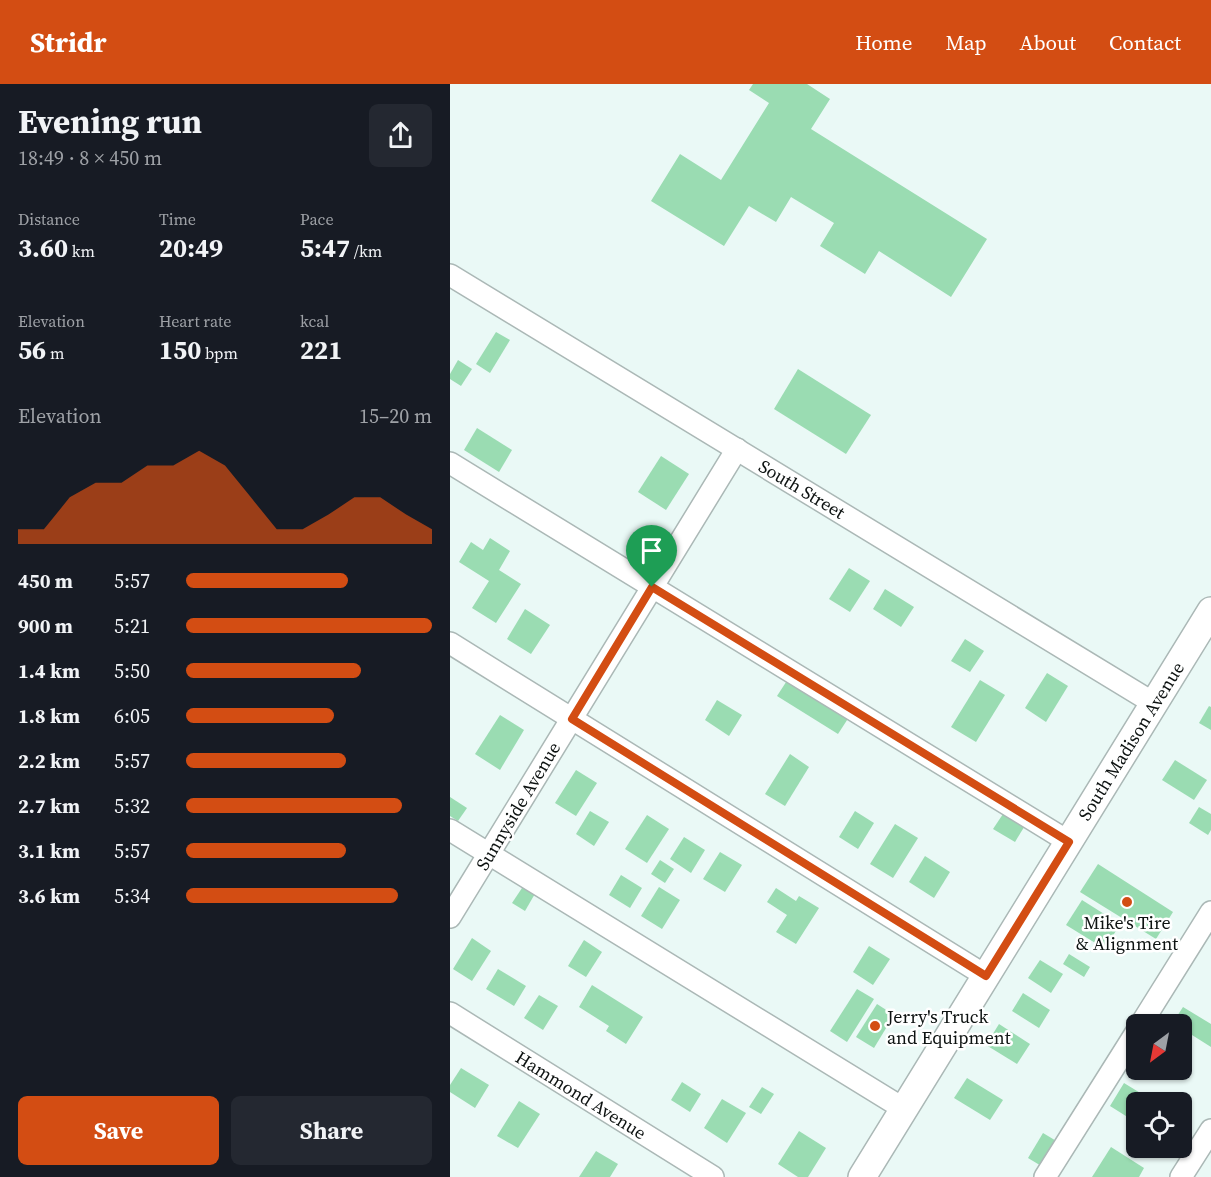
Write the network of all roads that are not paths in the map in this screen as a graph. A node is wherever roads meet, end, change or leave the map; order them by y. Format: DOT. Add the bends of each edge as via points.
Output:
graph roads {
  1 [pos="450,275"];
  2 [pos="736,449"];
  3 [pos="450,463"];
  4 [pos="652,587"];
  5 [pos="1211,611"];
  6 [pos="450,643"];
  7 [pos="1155,704"];
  8 [pos="572,719"];
  9 [pos="450,830"];
  10 [pos="1069,842"];
  11 [pos="489,854"];
  12 [pos="1211,912"];
  13 [pos="450,917"];
  14 [pos="986,976"];
  15 [pos="450,1013"];
  16 [pos="1147,1014"];
  17 [pos="1126,1049"];
  18 [pos="904,1109"];
  19 [pos="1211,1130"];
  20 [pos="713,1177"];
  21 [pos="862,1177"];
  22 [pos="1046,1177"];
  23 [pos="1182,1177"];
  1 -- 2 [label="street, South Street"];
  2 -- 4 [label="street, Sunnyside Avenue"];
  2 -- 7 [label="street, South Street"];
  3 -- 4 [label="street"];
  4 -- 8 [label="street, Sunnyside Avenue"];
  4 -- 10 [label="street"];
  5 -- 7 [label="main road, South Madison Avenue"];
  6 -- 8 [label="street"];
  7 -- 10 [label="main road, South Madison Avenue"];
  8 -- 11 [label="street, Sunnyside Avenue"];
  8 -- 14 [label="street"];
  9 -- 11 [label="street"];
  10 -- 14 [label="main road, South Madison Avenue"];
  11 -- 13 [label="street, Sunnyside Avenue"];
  11 -- 18 [label="street"];
  12 -- 16 [label="street"];
  14 -- 18 [label="main road, South Madison Avenue"];
  15 -- 20 [label="street, Hammond Avenue"];
  17 -- 22 [label="street"];
  18 -- 21 [label="main road, South Madison Avenue"];
  19 -- 23 [label="street"];
}
